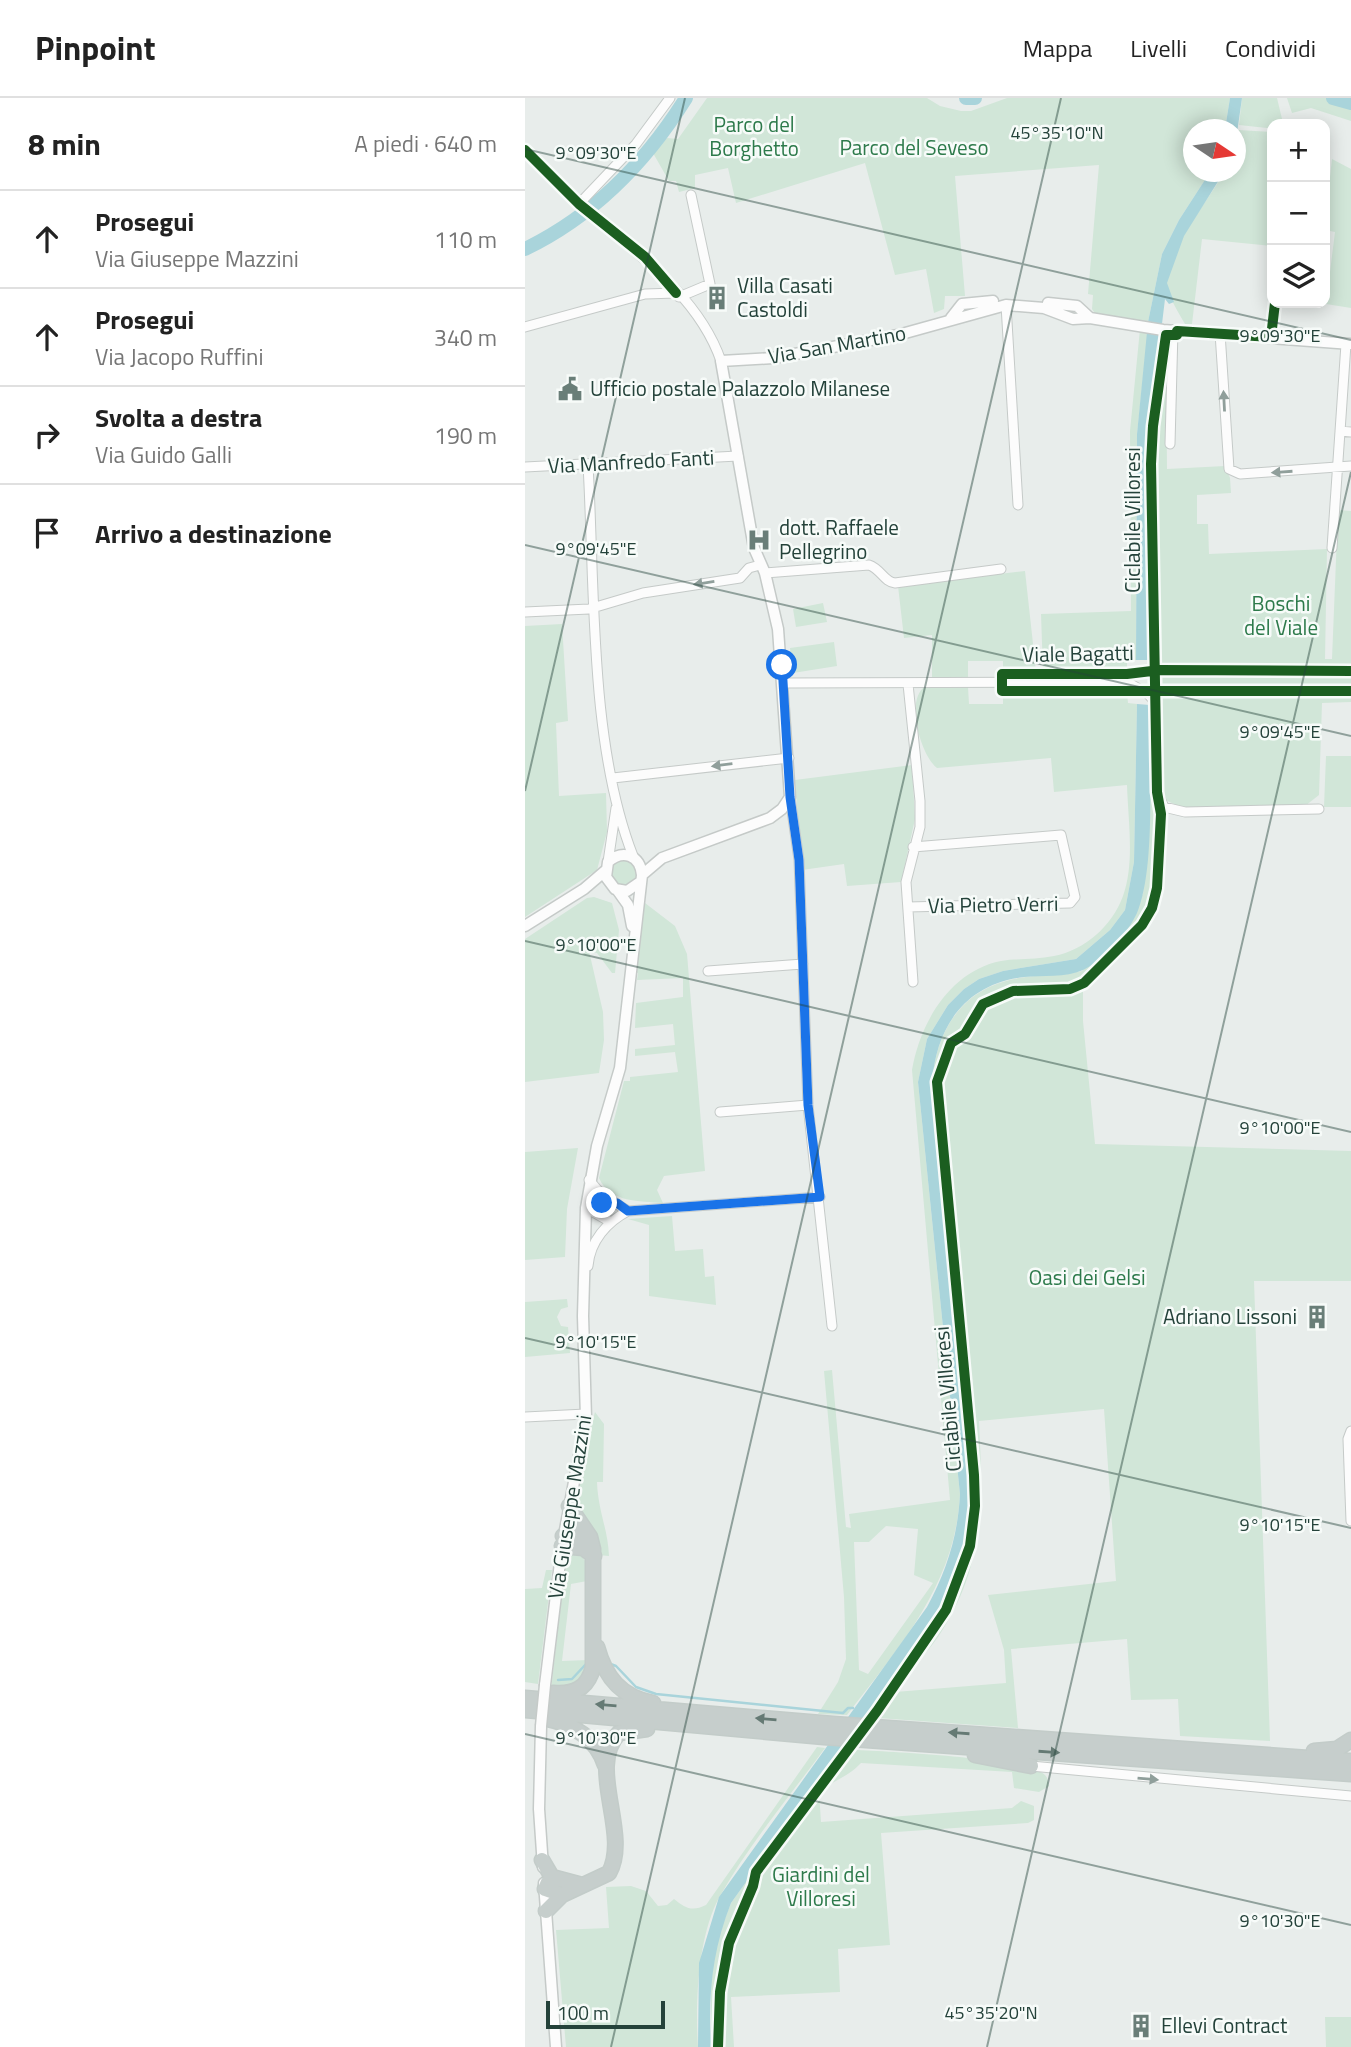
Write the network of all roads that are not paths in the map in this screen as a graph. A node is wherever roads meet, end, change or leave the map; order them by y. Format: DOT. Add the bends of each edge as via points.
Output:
graph roads {
  1 [pos="670,98"];
  2 [pos="525,150"];
  3 [pos="691,195"];
  4 [pos="581,206"];
  5 [pos="678,294"];
  6 [pos="1006,305"];
  7 [pos="1274,308"];
  8 [pos="951,318"];
  9 [pos="1090,318"];
  10 [pos="525,327"];
  11 [pos="1168,330"];
  12 [pos="1220,333"];
  13 [pos="1271,337"];
  14 [pos="1348,344"];
  15 [pos="721,361"];
  16 [pos="1340,431"];
  17 [pos="1351,432"];
  18 [pos="1170,444"];
  19 [pos="738,456"];
  20 [pos="588,465"];
  21 [pos="1351,466"];
  22 [pos="525,467"];
  23 [pos="1337,468"];
  24 [pos="1018,505"];
  25 [pos="1332,548"];
  26 [pos="762,569"];
  27 [pos="1001,569"];
  28 [pos="596,605"];
  29 [pos="525,612"];
  30 [pos="784,683"];
  31 [pos="908,684"];
  32 [pos="789,758"];
  33 [pos="613,778"];
  34 [pos="790,797"];
  35 [pos="616,799"];
  36 [pos="1319,809"];
  37 [pos="913,846"];
  38 [pos="634,857"];
  39 [pos="662,858"];
  40 [pos="607,867"];
  41 [pos="641,879"];
  42 [pos="585,889"];
  43 [pos="615,889"];
  44 [pos="908,907"];
  45 [pos="525,926"];
  46 [pos="634,940"];
  47 [pos="803,964"];
  48 [pos="708,971"];
  49 [pos="913,982"];
  50 [pos="808,1105"];
  51 [pos="720,1112"];
  52 [pos="589,1180"];
  53 [pos="820,1197"];
  54 [pos="617,1203"];
  55 [pos="586,1208"];
  56 [pos="628,1211"];
  57 [pos="609,1221"];
  58 [pos="583,1316"];
  59 [pos="832,1326"];
  60 [pos="586,1414"];
  61 [pos="525,1417"];
  62 [pos="1351,1431"];
  63 [pos="569,1506"];
  64 [pos="1351,1521"];
  65 [pos="590,1537"];
  66 [pos="562,1541"];
  67 [pos="594,1556"];
  68 [pos="595,1639"];
  69 [pos="525,1691"];
  70 [pos="525,1698"];
  71 [pos="525,1710"];
  72 [pos="525,1717"];
  73 [pos="698,1720"];
  74 [pos="863,1733"];
  75 [pos="1351,1740"];
  76 [pos="1290,1758"];
  77 [pos="1351,1761"];
  78 [pos="1031,1766"];
  79 [pos="1266,1768"];
  80 [pos="1351,1774"];
  81 [pos="608,1775"];
  82 [pos="1351,1780"];
  83 [pos="1351,1796"];
  84 [pos="542,1860"];
  85 [pos="557,1880"];
  86 [pos="582,1885"];
  87 [pos="545,1889"];
  88 [pos="562,1895"];
  89 [pos="546,1912"];
  90 [pos="556,2047"];
  1 -- 4 [label="street"];
  2 -- 4 [label="street"];
  3 -- 5 [label="street" via="709,286"];
  4 -- 5 [label="street" via="645,257"];
  5 -- 10 [label="street" via="645,294"];
  5 -- 15 [label="street" via="717,348"];
  6 -- 8 [label="street, Via San Martino"];
  6 -- 9 [label="street, Via San Martino" via="1044,308 1073,319"];
  6 -- 24 [label="street"];
  7 -- 13 [label="street"];
  8 -- 9 [label="street, Via San Martino" via="962,304 1010,299 1077,306"];
  8 -- 15 [label="street, Via San Martino" via="898,335 782,356"];
  9 -- 11 [label="street, Via San Martino"];
  11 -- 12 [label="street, Via San Martino"];
  11 -- 18 [label="street"];
  12 -- 13 [label="street, Via San Martino"];
  23 -- 12 [label="street, one-way" via="1240,474 1229,469"];
  13 -- 14 [label="street, Via San Martino"];
  14 -- 16 [label="street"];
  15 -- 19 [label="street"];
  16 -- 17 [label="street"];
  16 -- 23 [label="street"];
  19 -- 20 [label="street, Via Manfredo Fanti"];
  19 -- 26 [label="street"];
  20 -- 22 [label="street, Via Manfredo Fanti"];
  20 -- 28 [label="street"];
  21 -- 23 [label="street"];
  23 -- 25 [label="street"];
  26 -- 27 [label="street" via="869,565 895,583"];
  26 -- 28 [label="street, one-way" via="749,568 740,578"];
  26 -- 30 [label="street" via="778,629"];
  28 -- 29 [label="street"];
  28 -- 33 [label="street" via="604,737"];
  30 -- 31 [label="street, Viale Bagatti"];
  30 -- 32 [label="street"];
  31 -- 36 [label="street, Viale Bagatti" via="1127,682 1157,705 1157,792 1164,807 1185,812"];
  31 -- 37 [label="street" via="920,801 920,827"];
  32 -- 33 [label="street, one-way"];
  32 -- 34 [label="street"];
  33 -- 35 [label="street"];
  34 -- 39 [label="street" via="770,818"];
  34 -- 47 [label="street" via="799,860"];
  35 -- 38 [label="street"];
  35 -- 40 [label="street"];
  37 -- 44 [label="street" via="906,881"];
  37 -- 44 [label="street, Via Pietro Verri" via="1062,835 1075,897 1070,903"];
  38 -- 39 [label="street"];
  38 -- 40 [label="street" via="619,855"];
  38 -- 41 [label="street"];
  39 -- 41 [label="street"];
  40 -- 42 [label="street"];
  40 -- 43 [label="street"];
  41 -- 43 [label="street" via="633,889"];
  41 -- 46 [label="street, Via Giuseppe Mazzini"];
  42 -- 43 [label="street" via="601,885"];
  42 -- 45 [label="street"];
  43 -- 46 [label="street, Via Giuseppe Mazzini" via="630,912"];
  44 -- 49 [label="street"];
  46 -- 52 [label="street, Via Giuseppe Mazzini" via="620,1068"];
  47 -- 48 [label="street"];
  47 -- 50 [label="street"];
  50 -- 51 [label="street"];
  50 -- 53 [label="street"];
  52 -- 54 [label="street"];
  52 -- 55 [label="street, Via Giuseppe Mazzini"];
  53 -- 56 [label="street"];
  53 -- 59 [label="street"];
  54 -- 55 [label="street"];
  54 -- 56 [label="street"];
  55 -- 57 [label="street"];
  55 -- 58 [label="street, Via Giuseppe Mazzini"];
  56 -- 57 [label="street"];
  57 -- 58 [label="street" via="589,1259"];
  58 -- 60 [label="street, Via Giuseppe Mazzini"];
  60 -- 61 [label="street"];
  60 -- 63 [label="street, Via Giuseppe Mazzini"];
  62 -- 64 [label="street"];
  63 -- 65 [label="highway"];
  63 -- 66 [label="street, Via Giuseppe Mazzini"];
  65 -- 66 [label="highway" via="577,1534"];
  65 -- 67 [label="highway"];
  66 -- 67 [label="highway"];
  66 -- 84 [label="street, Via Giuseppe Mazzini, bridge" via="541,1726"];
  67 -- 68 [label="highway"];
  68 -- 69 [label="highway" via="591,1674 582,1688 562,1694"];
  68 -- 73 [label="highway" via="605,1670 621,1690 639,1700 688,1707"];
  73 -- 70 [label="highway, one-way"];
  71 -- 73 [label="highway"];
  72 -- 81 [label="highway" via="560,1722 579,1731 600,1752"];
  73 -- 74 [label="highway" via="824,1737"];
  74 -- 73 [label="highway, one-way" via="833,1724"];
  73 -- 81 [label="highway" via="680,1730 619,1733 607,1753"];
  76 -- 74 [label="highway, one-way" via="921,1730"];
  74 -- 78 [label="highway"];
  74 -- 79 [label="highway, one-way"];
  75 -- 76 [label="highway" via="1337,1749 1300,1751"];
  76 -- 77 [label="highway"];
  78 -- 83 [label="street, one-way"];
  79 -- 80 [label="highway"];
  79 -- 82 [label="highway"];
  81 -- 86 [label="highway" via="614,1860 603,1878"];
  84 -- 85 [label="highway"];
  84 -- 87 [label="street, Via Giuseppe Mazzini"];
  85 -- 86 [label="highway"];
  85 -- 87 [label="highway" via="548,1882"];
  86 -- 88 [label="highway"];
  87 -- 88 [label="highway"];
  87 -- 89 [label="street, Via Giuseppe Mazzini"];
  88 -- 89 [label="highway"];
  89 -- 90 [label="street, Via Giuseppe Mazzini"];
}
